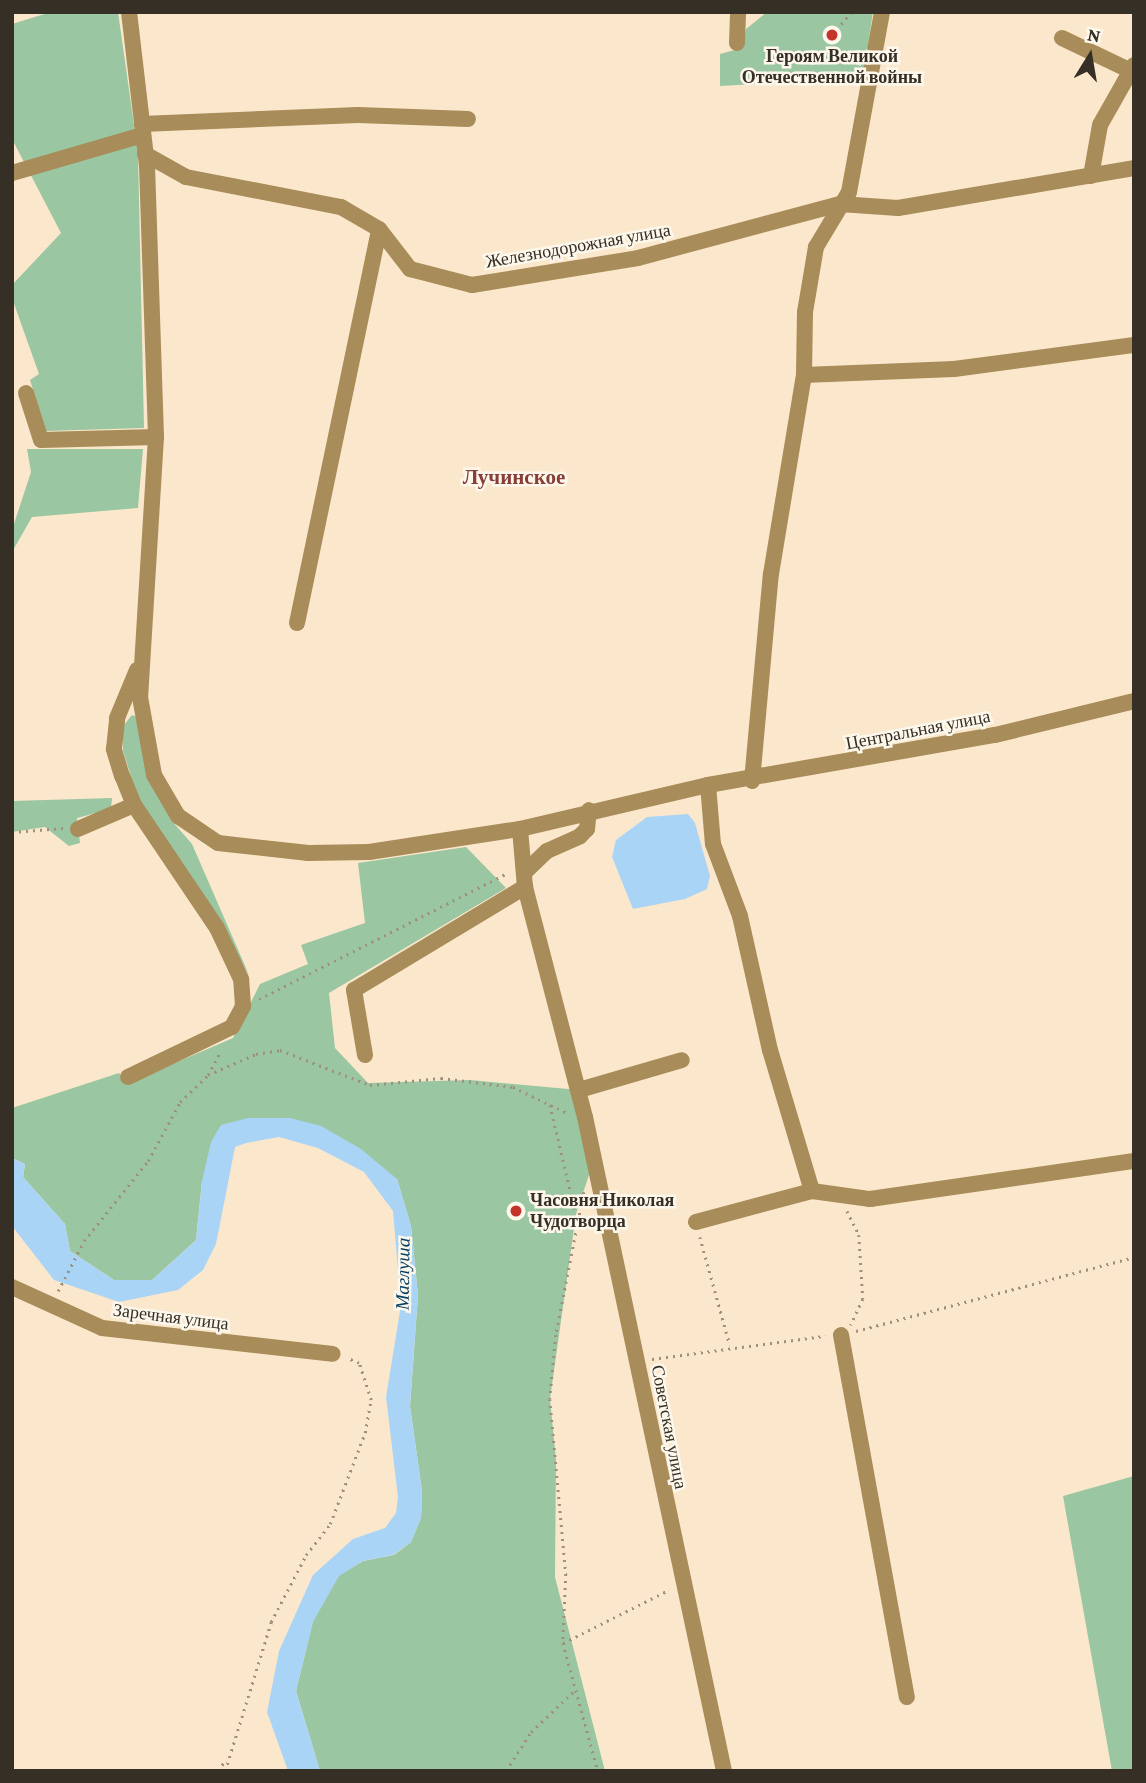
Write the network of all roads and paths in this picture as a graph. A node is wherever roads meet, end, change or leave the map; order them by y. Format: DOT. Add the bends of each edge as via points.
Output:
graph roads {
  1 [pos="130,12"];
  2 [pos="738,12"];
  3 [pos="851,12"];
  4 [pos="881,12"];
  5 [pos="832,34"];
  6 [pos="1062,38"];
  7 [pos="737,43"];
  8 [pos="1132,68"];
  9 [pos="468,119"];
  10 [pos="143,130"];
  11 [pos="145,154"];
  12 [pos="1134,168"];
  13 [pos="12,173"];
  14 [pos="1091,176"];
  15 [pos="840,204"];
  16 [pos="379,229"];
  17 [pos="1134,345"];
  18 [pos="804,375"];
  19 [pos="26,393"];
  20 [pos="156,438"];
  21 [pos="297,623"];
  22 [pos="142,657"];
  23 [pos="1134,701"];
  24 [pos="752,781"];
  25 [pos="708,785"];
  26 [pos="134,805"];
  27 [pos="589,810"];
  28 [pos="78,829"];
  29 [pos="520,829"];
  30 [pos="12,832"];
  31 [pos="525,874"];
  32 [pos="243,1006"];
  33 [pos="232,1027"];
  34 [pos="365,1055"];
  35 [pos="682,1060"];
  36 [pos="208,1075"];
  37 [pos="128,1077"];
  38 [pos="579,1090"];
  39 [pos="550,1105"];
  40 [pos="585,1117"];
  41 [pos="594,1160"];
  42 [pos="1134,1161"];
  43 [pos="812,1191"];
  44 [pos="838,1193"];
  45 [pos="576,1214"];
  46 [pos="696,1222"];
  47 [pos="1134,1257"];
  48 [pos="12,1287"];
  49 [pos="59,1289"];
  50 [pos="841,1335"];
  51 [pos="730,1345"];
  52 [pos="333,1354"];
  53 [pos="637,1362"];
  54 [pos="681,1584"];
  55 [pos="563,1643"];
  56 [pos="576,1689"];
  57 [pos="907,1697"];
  58 [pos="228,1756"];
  59 [pos="218,1771"];
  60 [pos="226,1771"];
  61 [pos="506,1771"];
  62 [pos="598,1771"];
  63 [pos="724,1771"];
  1 -- 10 [label="street"];
  2 -- 7 [label="street"];
  3 -- 5 [label="path"];
  4 -- 15 [label="street" via="849,192"];
  6 -- 8 [label="street"];
  8 -- 14 [label="street" via="1100,125"];
  9 -- 10 [label="street" via="358,115"];
  10 -- 11 [label="street"];
  10 -- 13 [label="street"];
  11 -- 16 [label="street, Железнодорожная улица" via="186,177 341,207"];
  11 -- 20 [label="street"];
  12 -- 14 [label="street, Железнодорожная улица"];
  14 -- 15 [label="street, Железнодорожная улица" via="898,208"];
  15 -- 16 [label="street, Железнодорожная улица" via="638,258 471,285 410,269"];
  15 -- 18 [label="street" via="816,247 805,312"];
  16 -- 21 [label="street"];
  17 -- 18 [label="street" via="954,369"];
  18 -- 24 [label="street" via="771,574"];
  19 -- 20 [label="street" via="41,440"];
  20 -- 22 [label="street"];
  22 -- 26 [label="street" via="117,718 114,749"];
  22 -- 29 [label="street, Центральная улица" via="140,697 154,775 177,816 218,843 308,853 369,852"];
  23 -- 24 [label="street, Центральная улица" via="995,735"];
  24 -- 25 [label="street, Центральная улица"];
  25 -- 27 [label="street, Центральная улица"];
  25 -- 43 [label="street" via="713,844 740,916 770,1050"];
  26 -- 28 [label="street"];
  26 -- 32 [label="street" via="217,928 241,979"];
  27 -- 29 [label="street, Центральная улица"];
  27 -- 31 [label="street" via="587,829 548,851"];
  28 -- 30 [label="path"];
  29 -- 31 [label="street"];
  31 -- 32 [label="path"];
  31 -- 34 [label="street" via="354,990"];
  31 -- 38 [label="street"];
  32 -- 33 [label="street"];
  33 -- 36 [label="path"];
  33 -- 37 [label="street"];
  35 -- 38 [label="street"];
  36 -- 39 [label="path" via="256,1054 280,1050 370,1085 441,1078 513,1087"];
  36 -- 49 [label="path" via="180,1102 148,1161 83,1241"];
  38 -- 40 [label="street, Советская улица"];
  39 -- 40 [label="path"];
  39 -- 45 [label="path"];
  40 -- 41 [label="street, Советская улица"];
  41 -- 45 [label="path"];
  41 -- 53 [label="street, Советская улица"];
  42 -- 44 [label="street" via="870,1199"];
  43 -- 44 [label="street"];
  43 -- 46 [label="street"];
  44 -- 50 [label="path" via="859,1234 863,1299 856,1320"];
  45 -- 55 [label="path" via="550,1399 566,1574"];
  46 -- 51 [label="path"];
  47 -- 50 [label="path"];
  48 -- 52 [label="street, Заречная улица" via="102,1328"];
  50 -- 51 [label="path"];
  50 -- 57 [label="street"];
  51 -- 53 [label="path"];
  52 -- 58 [label="path" via="359,1363 371,1400 365,1433 330,1524 306,1555 271,1622"];
  53 -- 54 [label="street, Советская улица"];
  54 -- 55 [label="path"];
  54 -- 63 [label="street, Советская улица"];
  55 -- 56 [label="path"];
  56 -- 61 [label="path" via="531,1732"];
  56 -- 62 [label="path"];
  58 -- 59 [label="path"];
  58 -- 60 [label="path"];
}
